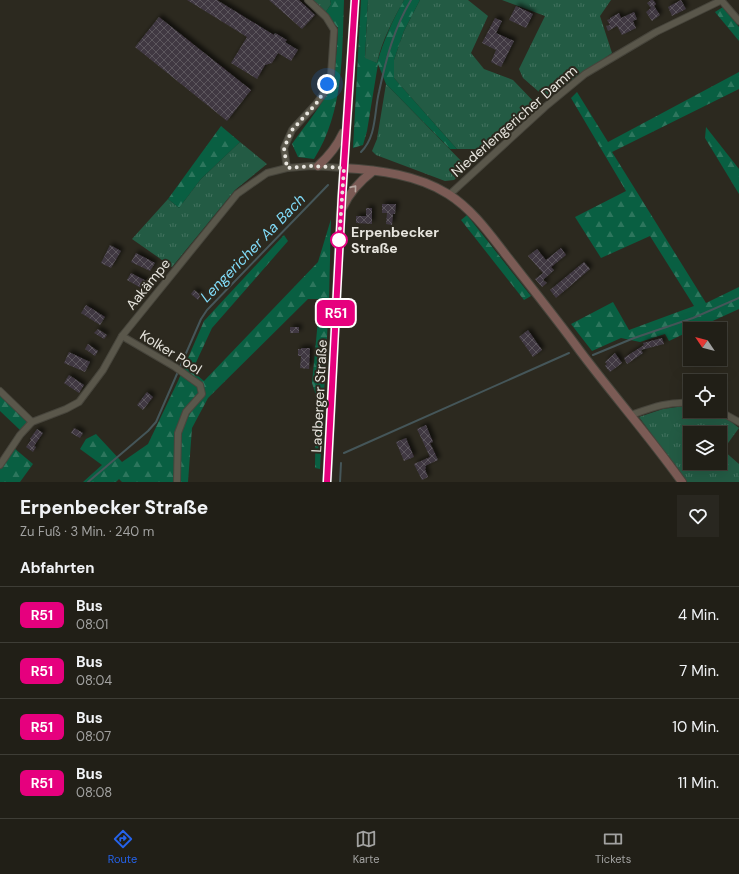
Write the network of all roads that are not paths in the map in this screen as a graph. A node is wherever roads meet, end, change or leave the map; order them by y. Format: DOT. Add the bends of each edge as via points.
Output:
graph roads {
  1 [pos="308,0"];
  2 [pos="355,0"];
  3 [pos="722,0"];
  4 [pos="739,21"];
  5 [pos="346,126"];
  6 [pos="318,166"];
  7 [pos="287,168"];
  8 [pos="344,168"];
  9 [pos="373,172"];
  10 [pos="449,195"];
  11 [pos="341,210"];
  12 [pos="122,336"];
  13 [pos="0,391"];
  14 [pos="683,402"];
  15 [pos="631,415"];
  16 [pos="727,415"];
  17 [pos="32,422"];
  18 [pos="739,422"];
  19 [pos="0,465"];
  20 [pos="177,482"];
  21 [pos="327,482"];
  22 [pos="682,482"];
  1 -- 7 [label="street" via="326,17 334,30 331,75 316,104 292,130 284,148"];
  2 -- 5 [label="main road, Ladberger Straße"];
  3 -- 4 [label="street"];
  3 -- 10 [label="street, Niederlengericher Damm" via="656,32 585,74"];
  5 -- 6 [label="main road" via="340,141"];
  5 -- 8 [label="main road, Ladberger Straße"];
  6 -- 7 [label="street, Aakämpe"];
  6 -- 8 [label="street, Aakämpe"];
  7 -- 12 [label="street, Aakämpe" via="267,173 237,194"];
  8 -- 9 [label="main road"];
  8 -- 11 [label="main road, Ladberger Straße"];
  9 -- 10 [label="main road" via="407,176"];
  11 -- 9 [label="main road, one-way" via="352,190"];
  10 -- 15 [label="main road" via="472,214"];
  11 -- 21 [label="main road, Ladberger Straße"];
  12 -- 17 [label="street, Aakämpe" via="103,370 79,402"];
  12 -- 20 [label="street, Kolker Pool" via="200,385 202,394 186,412 178,433"];
  13 -- 17 [label="street"];
  14 -- 15 [label="street" via="661,405"];
  15 -- 22 [label="main road"];
  16 -- 18 [label="street"];
  17 -- 19 [label="street, Aakämpe"];
}
